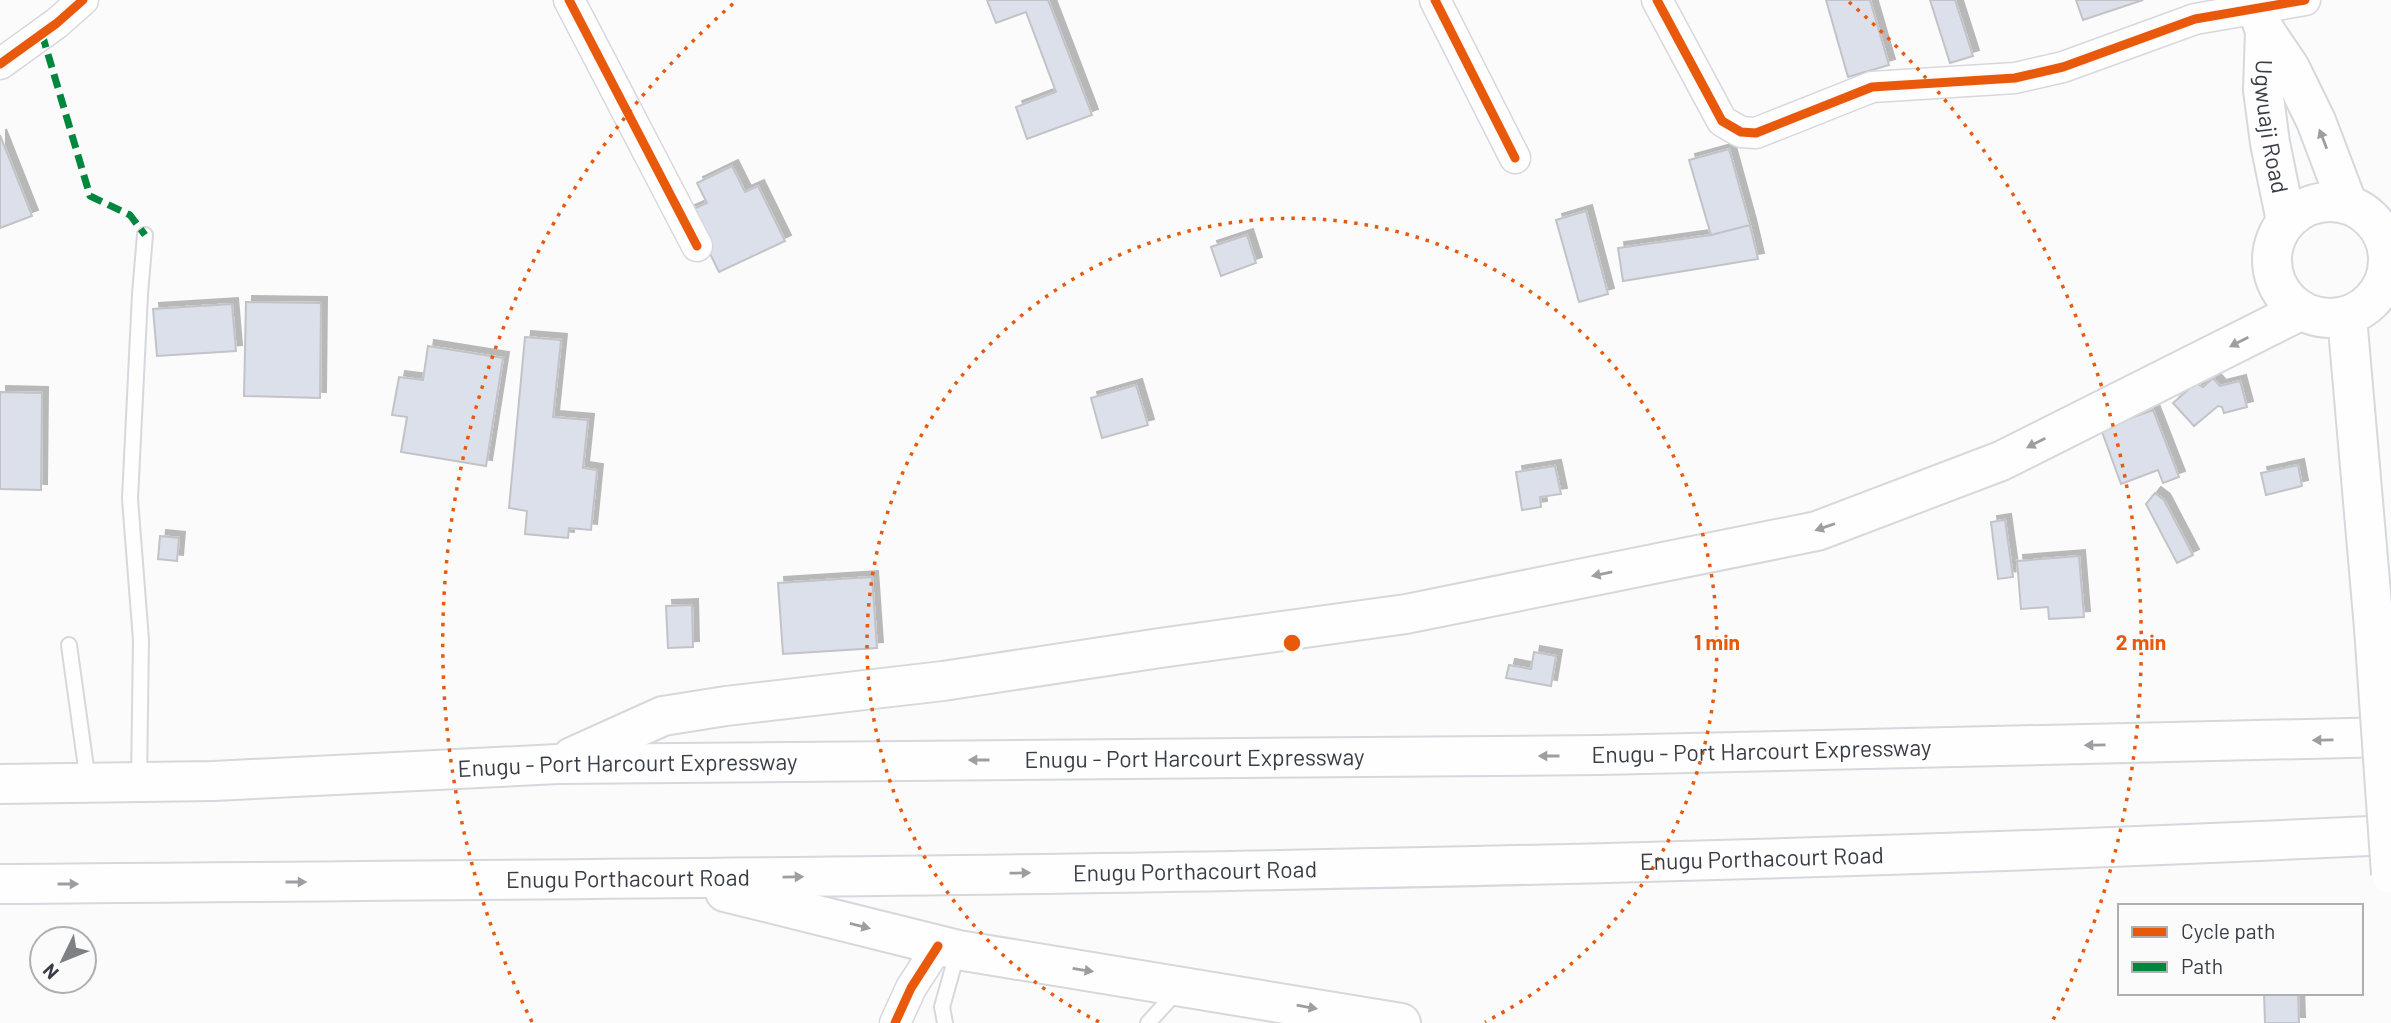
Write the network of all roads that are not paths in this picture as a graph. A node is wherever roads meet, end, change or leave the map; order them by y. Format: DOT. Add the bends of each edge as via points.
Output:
graph roads {
  1 [pos="83,0"];
  2 [pos="569,0"];
  3 [pos="1435,0"];
  4 [pos="1657,0"];
  5 [pos="2305,0"];
  6 [pos="2259,14"];
  7 [pos="0,64"];
  8 [pos="1515,158"];
  9 [pos="2347,203"];
  10 [pos="2286,221"];
  11 [pos="145,235"];
  12 [pos="697,246"];
  13 [pos="2390,253"];
  14 [pos="2300,311"];
  15 [pos="2347,317"];
  16 [pos="69,645"];
  17 [pos="2391,737"];
  18 [pos="558,764"];
  19 [pos="139,782"];
  20 [pos="88,783"];
  21 [pos="0,785"];
  22 [pos="2391,835"];
  23 [pos="2391,874"];
  24 [pos="675,879"];
  25 [pos="0,884"];
  26 [pos="948,948"];
  27 [pos="1181,986"];
  28 [pos="895,1023"];
  29 [pos="945,1023"];
  30 [pos="1148,1023"];
  31 [pos="1401,1023"];
  1 -- 7 [label="street"];
  2 -- 12 [label="street"];
  3 -- 8 [label="street"];
  4 -- 6 [label="street" via="1722,121 1741,132 1756,133 1872,87 2015,78 2063,67 2195,19"];
  5 -- 6 [label="street"];
  9 -- 6 [label="main road, Ugwuaji Road, one-way" via="2316,121"];
  6 -- 10 [label="main road, Ugwuaji Road" via="2263,90"];
  9 -- 10 [label="main road" via="2325,201 2303,208"];
  9 -- 13 [label="main road" via="2367,214"];
  10 -- 14 [label="main road" via="2275,239 2271,259 2284,298"];
  11 -- 19 [label="lane" via="130,499 141,640"];
  13 -- 15 [label="main road" via="2386,280 2371,303"];
  14 -- 15 [label="main road" via="2315,317"];
  14 -- 18 [label="main road, one-way" via="2001,461 1816,531 1406,614 663,716"];
  15 -- 23 [label="main road, bridge"];
  16 -- 20 [label="lane"];
  17 -- 18 [label="main road, Enugu - Port Harcourt Expressway, one-way" via="1600,755"];
  18 -- 19 [label="main road, Enugu - Port Harcourt Expressway"];
  19 -- 20 [label="main road, Enugu - Port Harcourt Expressway"];
  20 -- 21 [label="main road, Enugu - Port Harcourt Expressway"];
  24 -- 22 [label="main road, Enugu Porthacourt Road, one-way" via="1718,860"];
  25 -- 24 [label="main road, Enugu Porthacourt Road, one-way"];
  24 -- 26 [label="main road, one-way"];
  26 -- 27 [label="main road, one-way"];
  26 -- 28 [label="street" via="911,988"];
  26 -- 29 [label="lane" via="942,1007"];
  27 -- 30 [label="lane"];
  27 -- 31 [label="main road, one-way"];
}
